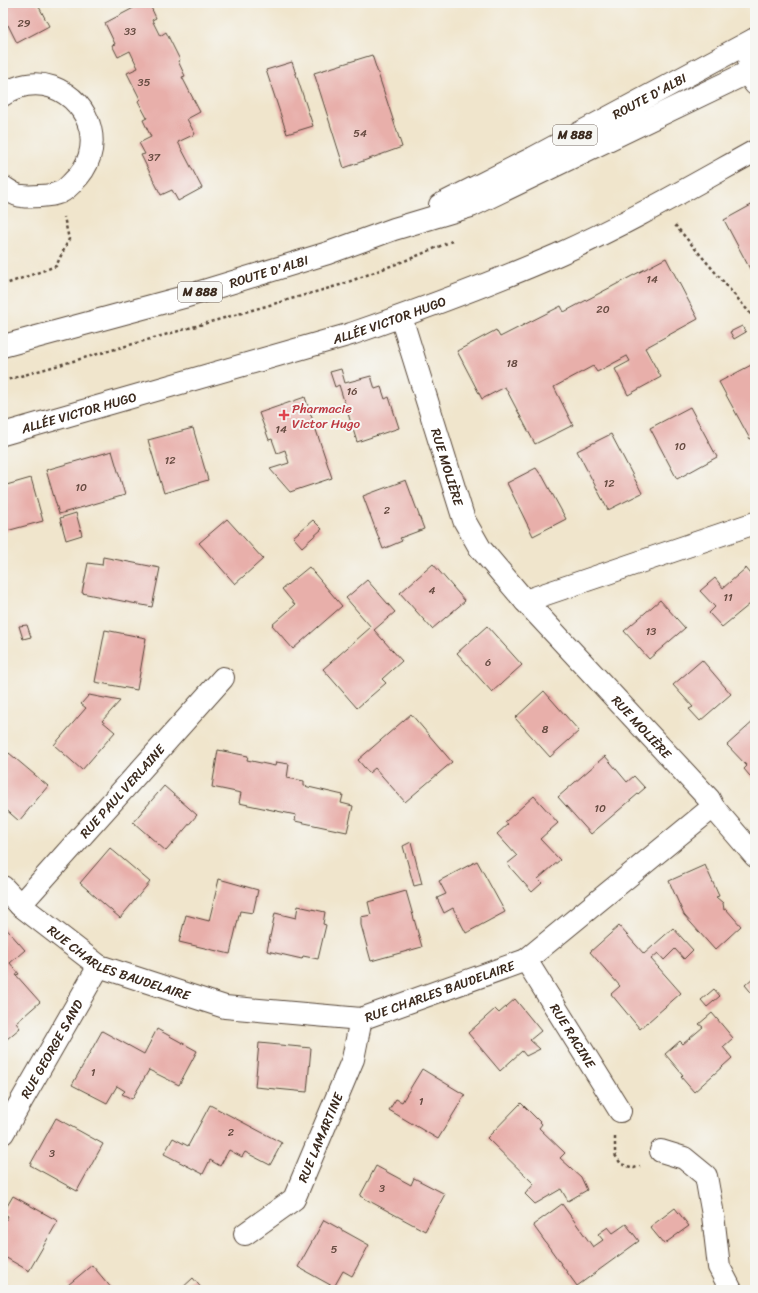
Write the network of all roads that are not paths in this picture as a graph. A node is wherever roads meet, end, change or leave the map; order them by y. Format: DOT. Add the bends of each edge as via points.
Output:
graph roads {
  1 [pos="755,39"];
  2 [pos="752,76"];
  3 [pos="3,95"];
  4 [pos="755,151"];
  5 [pos="3,187"];
  6 [pos="394,229"];
  7 [pos="401,317"];
  8 [pos="3,346"];
  9 [pos="3,434"];
  10 [pos="755,522"];
  11 [pos="525,601"];
  12 [pos="223,678"];
  13 [pos="713,807"];
  14 [pos="755,856"];
  15 [pos="3,887"];
  16 [pos="20,905"];
  17 [pos="526,960"];
  18 [pos="99,966"];
  19 [pos="361,1019"];
  20 [pos="620,1111"];
  21 [pos="3,1133"];
  22 [pos="660,1151"];
  23 [pos="245,1234"];
  24 [pos="731,1290"];
  1 -- 2 [label="street"];
  1 -- 6 [label="street, ROUTE D'ALBI / M 888"];
  2 -- 6 [label="street, ROUTE D'ALBI / M 888" via="471,206"];
  3 -- 5 [label="street" via="24,85 44,85 63,92 75,100 87,116 92,150 80,176 59,193 21,196"];
  4 -- 7 [label="street, ALLÉE VICTOR HUGO" via="658,205 557,255"];
  6 -- 8 [label="street, ROUTE D'ALBI / M 888" via="328,253 184,297"];
  7 -- 9 [label="street, ALLÉE VICTOR HUGO" via="351,334"];
  7 -- 11 [label="street, RUE MOLIÈRE" via="464,520 480,548"];
  10 -- 11 [label="street"];
  11 -- 13 [label="street, RUE MOLIÈRE" via="709,798"];
  12 -- 16 [label="street, RUE PAUL VERLAINE"];
  13 -- 14 [label="street, RUE MOLIÈRE"];
  13 -- 17 [label="street, RUE CHARLES BAUDELAIRE"];
  15 -- 16 [label="street, RUE CHARLES BAUDELAIRE"];
  16 -- 18 [label="street, RUE CHARLES BAUDELAIRE"];
  17 -- 19 [label="street, RUE CHARLES BAUDELAIRE"];
  17 -- 20 [label="street, RUE RACINE"];
  18 -- 19 [label="street, RUE CHARLES BAUDELAIRE" via="225,1007"];
  18 -- 21 [label="street, RUE GEORGE SAND"];
  19 -- 23 [label="street, RUE LAMARTINE" via="353,1059 294,1200"];
  22 -- 24 [label="street" via="684,1158 706,1176 719,1267"];
}
